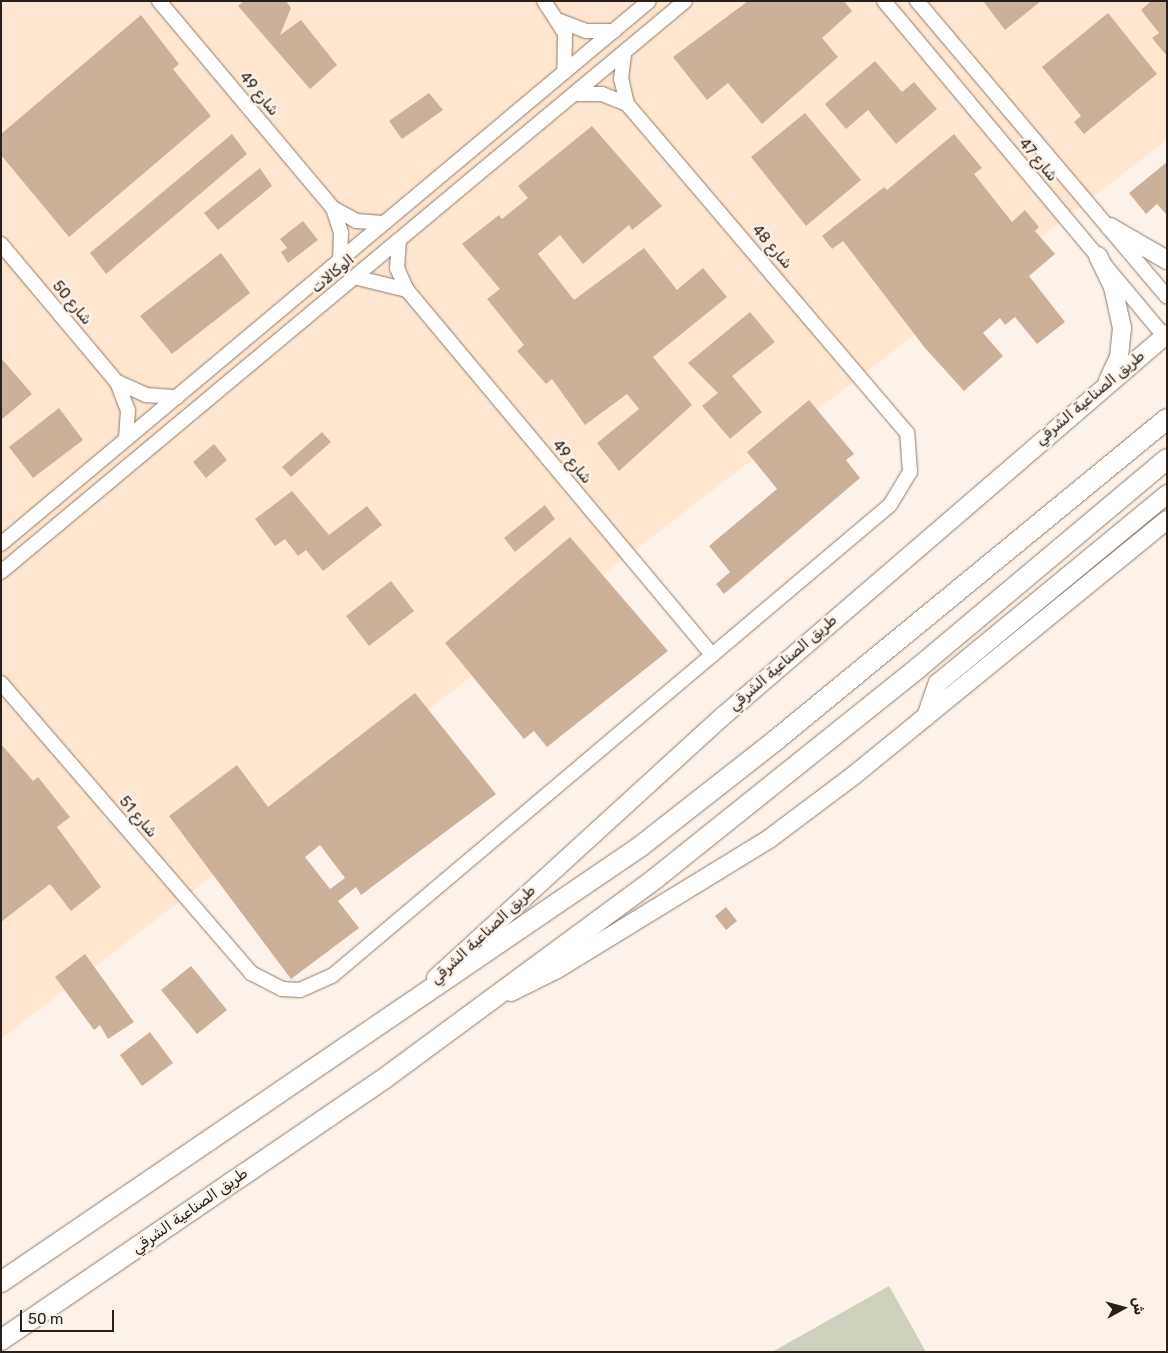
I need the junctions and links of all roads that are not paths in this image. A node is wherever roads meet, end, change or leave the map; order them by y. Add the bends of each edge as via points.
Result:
1 (160, 1) edge
2 (544, 1) edge
3 (649, 1) edge
4 (684, 1) edge
5 (884, 1) edge
6 (917, 1) edge
7 (560, 21) junction
8 (614, 31) junction
9 (624, 53) junction
10 (564, 72) junction
11 (574, 94) junction
12 (627, 104) junction
13 (333, 208) junction
14 (383, 223) junction
15 (1110, 227) junction
16 (399, 240) junction
17 (1, 244) edge
18 (1098, 256) junction
19 (340, 259) junction
20 (1167, 260) edge
21 (354, 277) junction
22 (407, 290) junction
23 (1167, 297) edge
24 (1166, 337) edge
25 (117, 382) junction
26 (1105, 386) junction
27 (177, 397) junction
28 (1167, 419) edge
29 (126, 439) junction
30 (1167, 459) edge
31 (1167, 494) edge
32 (1167, 520) edge
33 (1, 544) edge
34 (1, 572) edge
35 (712, 655) junction
36 (1, 683) edge
37 (926, 717) junction
38 (410, 1003) junction
39 (475, 1010) junction
40 (1, 1282) edge
41 (1, 1340) edge

1 - 13 street, شارع 49
2 - 7 street
3 - 8 street, الوكالات
4 - 9 street, الوكالات
5 - 18 street, شارع 47
6 - 15 street, شارع 47
7 - 8 street via 586,31
7 - 10 street via 567,46
8 - 10 street, الوكالات
9 - 11 street, الوكالات
9 - 12 street, شارع 48 via 621,79
10 - 14 street, الوكالات
11 - 12 street, شارع 48 via 602,94
11 - 16 street, الوكالات
12 - 35 street, شارع 48 via 892,412 907,433 912,459 899,495
13 - 14 street, شارع 49 via 356,221
13 - 19 street, شارع 49 via 341,233
14 - 19 street, الوكالات
15 - 20 main road
15 - 23 street, شارع 47
16 - 21 street, الوكالات
16 - 22 street, شارع 49 via 397,268
17 - 25 street, شارع 50
18 - 24 street, شارع 47
18 - 26 main road via 1113,287 1122,328 1118,357
19 - 27 street, الوكالات
21 - 22 street
21 - 34 street, الوكالات
22 - 35 street, شارع 49
24 - 26 main road, طريق الصناعية الشرقي
25 - 27 street, شارع 50 via 146,395
25 - 29 street, شارع 50 via 128,410
26 - 38 main road, طريق الصناعية الشرقي via 722,717
27 - 29 street, الوكالات
28 - 38 highway, طريق الصناعية الشرقي via 641,846
29 - 33 street, الوكالات
30 - 39 highway, طريق الصناعية الشرقي via 918,668 656,878
31 - 37 main road via 938,683
32 - 37 main road, طريق الصناعية الشرقي
35 - 36 street, شارع 51 via 332,976 300,990 265,984 251,973
37 - 39 main road, طريق الصناعية الشرقي via 769,839 557,969
38 - 40 highway, طريق الصناعية الشرقي
39 - 41 highway, طريق الصناعية الشرقي via 384,1078

